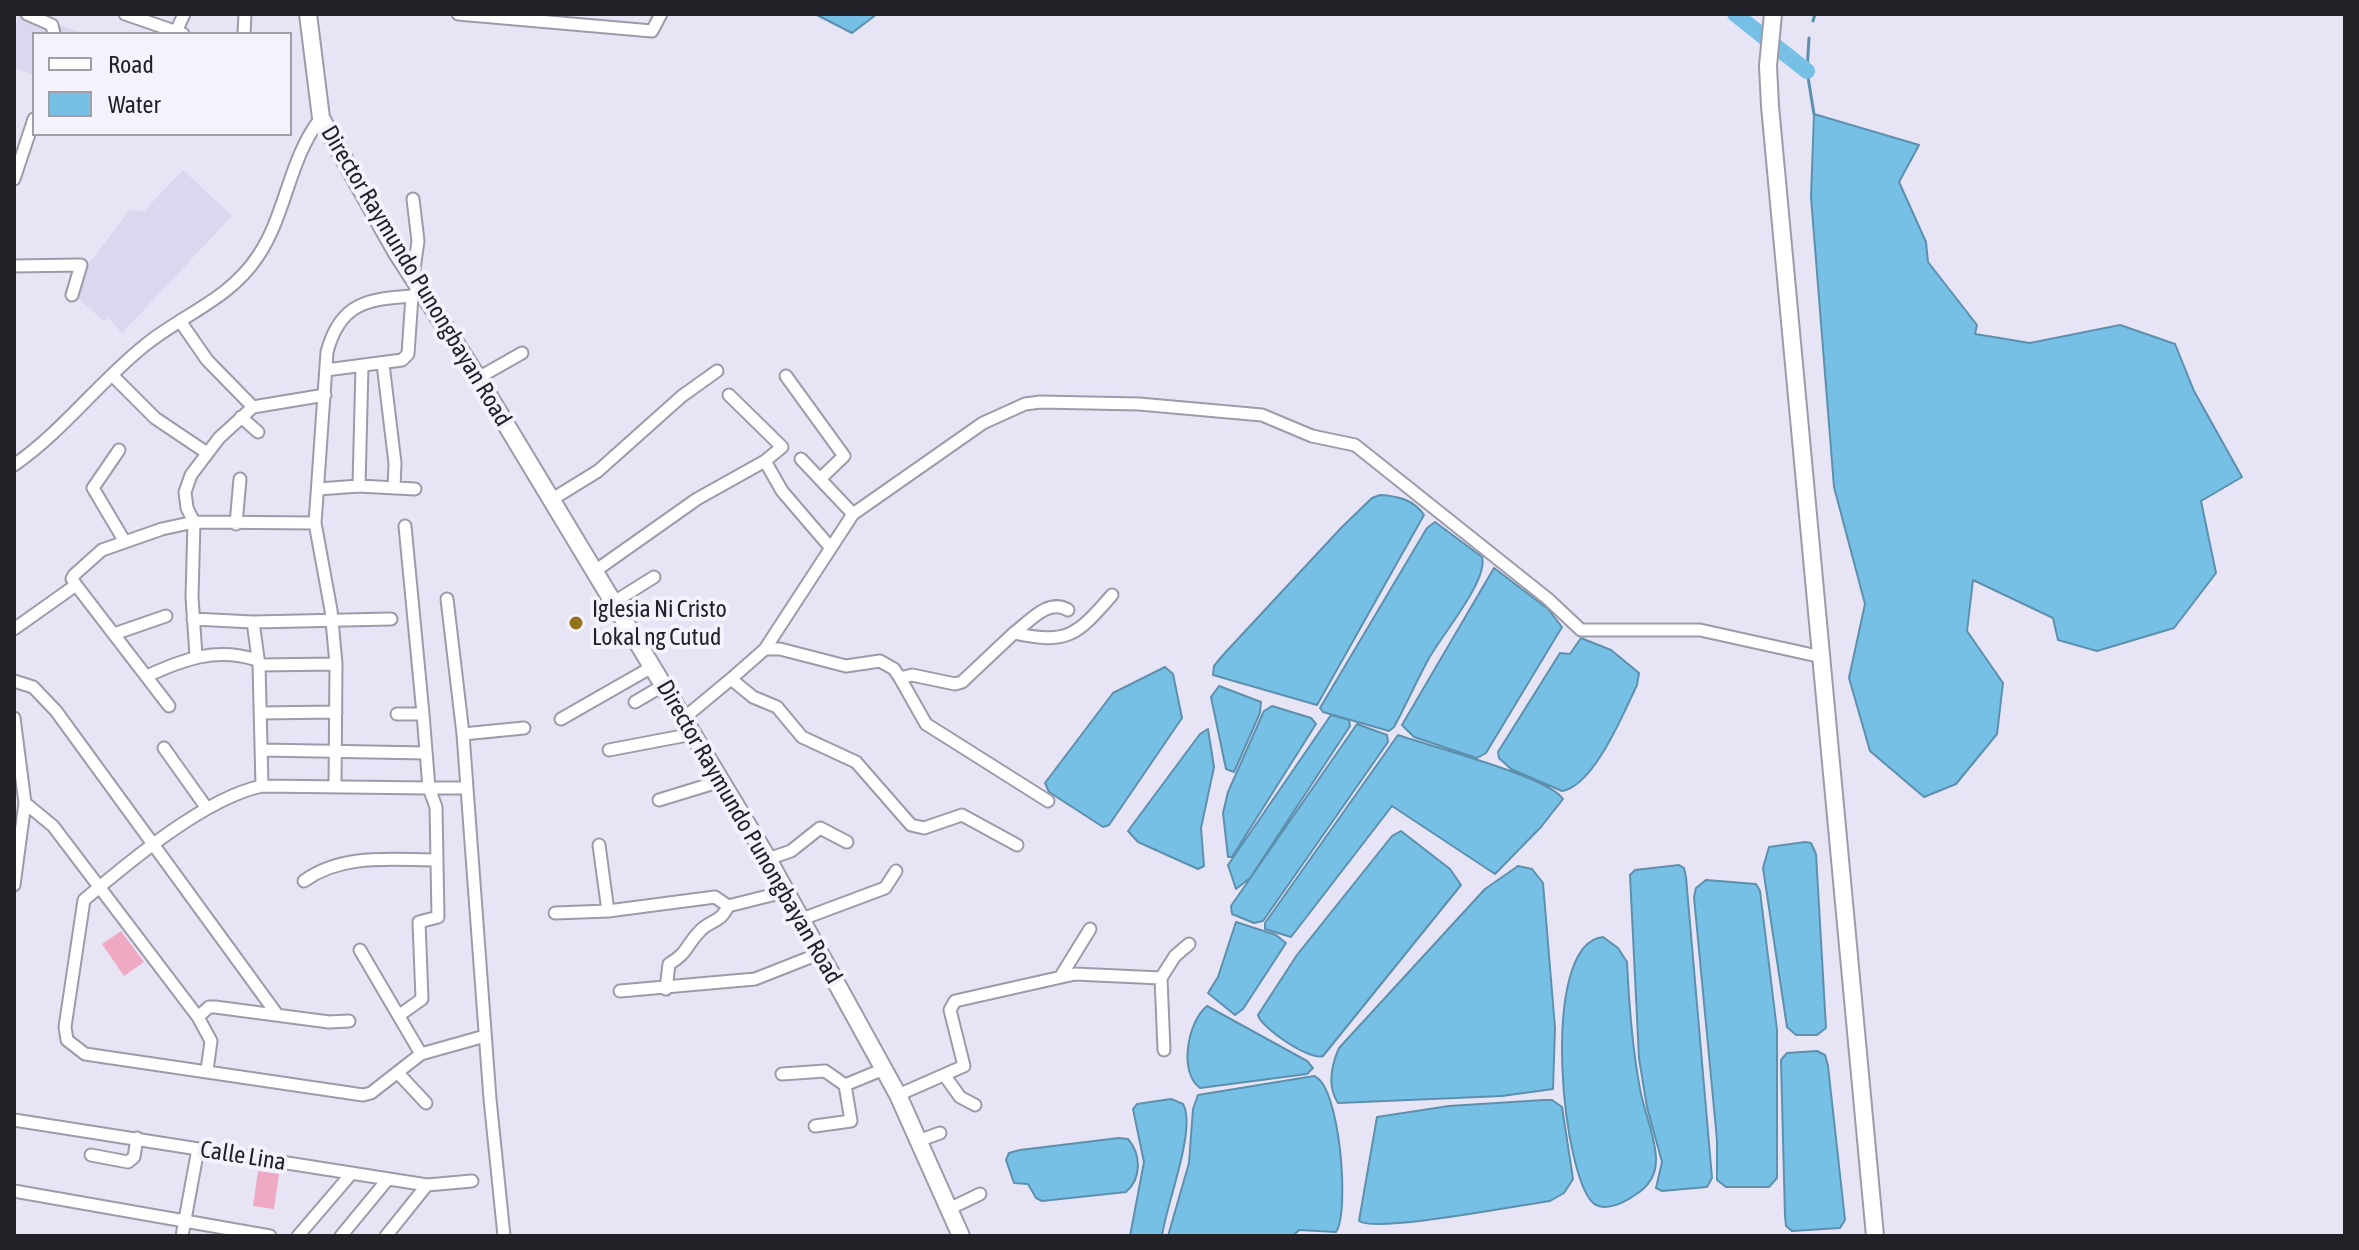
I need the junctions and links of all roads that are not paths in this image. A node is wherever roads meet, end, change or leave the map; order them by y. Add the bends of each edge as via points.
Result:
1 (27, 14) edge
2 (125, 14) edge
3 (308, 14) edge
4 (458, 14) edge
5 (661, 14) edge
6 (1773, 14) edge
7 (46, 17) edge
8 (582, 19) edge
9 (177, 32) edge
10 (321, 118) junction
11 (32, 125) edge
12 (14, 179) edge
13 (413, 199) dead end
14 (14, 266) edge
15 (415, 286) junction
16 (72, 295) dead end
17 (180, 321) junction
18 (522, 353) dead end
19 (383, 364) junction
20 (362, 366) junction
21 (326, 370) junction
22 (717, 371) dead end
23 (112, 375) junction
24 (786, 376) dead end
25 (478, 378) junction
26 (325, 395) junction
27 (729, 395) dead end
28 (253, 407) junction
29 (241, 417) junction
30 (258, 432) dead end
31 (119, 450) dead end
32 (207, 453) junction
33 (801, 459) dead end
34 (765, 461) junction
35 (17, 463) edge
36 (821, 478) junction
37 (240, 479) dead end
38 (359, 486) junction
39 (394, 488) junction
40 (318, 489) junction
41 (415, 489) dead end
42 (551, 500) junction
43 (853, 514) junction
44 (194, 522) junction
45 (315, 523) junction
46 (236, 524) junction
47 (405, 526) dead end
48 (125, 542) junction
49 (830, 547) junction
50 (595, 571) junction
51 (654, 577) dead end
52 (76, 585) junction
53 (1112, 595) dead end
54 (447, 599) dead end
55 (614, 602) junction
56 (1068, 610) dead end
57 (166, 616) dead end
58 (193, 619) junction
59 (391, 619) dead end
60 (253, 622) junction
61 (332, 623) junction
62 (14, 629) edge
63 (1014, 633) junction
64 (114, 634) junction
65 (765, 649) junction
66 (196, 656) junction
67 (1822, 657) junction
68 (258, 662) junction
69 (336, 664) junction
70 (652, 667) junction
71 (147, 676) junction
72 (900, 678) junction
73 (731, 679) junction
74 (14, 681) edge
75 (664, 685) junction
76 (635, 702) dead end
77 (169, 706) dead end
78 (336, 712) junction
79 (260, 713) junction
80 (397, 714) dead end
81 (423, 714) junction
82 (14, 718) edge
83 (684, 718) junction
84 (561, 719) dead end
85 (524, 728) dead end
86 (463, 734) junction
87 (693, 734) junction
88 (164, 748) dead end
89 (262, 750) junction
90 (609, 750) dead end
91 (337, 752) junction
92 (426, 753) junction
93 (721, 781) junction
94 (262, 786) junction
95 (335, 786) junction
96 (429, 788) junction
97 (466, 788) junction
98 (659, 800) dead end
99 (1048, 801) dead end
100 (25, 803) junction
101 (206, 807) junction
102 (847, 842) dead end
103 (599, 845) dead end
104 (1017, 845) dead end
105 (155, 846) junction
106 (768, 859) junction
107 (437, 860) junction
108 (896, 871) dead end
109 (304, 881) dead end
110 (14, 885) edge
111 (99, 887) junction
112 (784, 892) junction
113 (728, 906) junction
114 (608, 911) junction
115 (555, 913) dead end
116 (802, 919) junction
117 (1090, 929) dead end
118 (1189, 944) dead end
119 (360, 950) dead end
120 (821, 953) junction
121 (1061, 976) junction
122 (1161, 978) junction
123 (666, 989) junction
124 (620, 991) dead end
125 (276, 1013) junction
126 (401, 1014) junction
127 (198, 1017) junction
128 (349, 1021) dead end
129 (485, 1036) junction
130 (1164, 1050) dead end
131 (421, 1054) junction
132 (884, 1069) junction
133 (207, 1070) junction
134 (398, 1073) junction
135 (782, 1074) dead end
136 (945, 1076) junction
137 (845, 1085) junction
138 (898, 1095) junction
139 (426, 1103) dead end
140 (975, 1105) dead end
141 (14, 1120) edge
142 (815, 1126) dead end
143 (940, 1133) dead end
144 (137, 1138) junction
145 (918, 1141) junction
146 (198, 1149) junction
147 (91, 1155) dead end
148 (351, 1174) junction
149 (388, 1179) junction
150 (472, 1181) dead end
151 (427, 1185) junction
152 (14, 1191) edge
153 (980, 1194) dead end
154 (949, 1209) junction
155 (184, 1222) junction
156 (182, 1236) edge
157 (270, 1236) edge
158 (298, 1236) edge
159 (341, 1236) edge
160 (386, 1236) edge
161 (504, 1236) edge
162 (961, 1236) edge
163 (1875, 1236) edge

1 - 7 street
2 - 9 street
3 - 10 street, Director Raymundo Punongbayan Road
4 - 8 street
5 - 8 street via 652,31
6 - 67 street via 1770,106
10 - 15 street, Director Raymundo Punongbayan Road
10 - 17 street via 307,137 260,253 228,292
11 - 12 street
13 - 15 street via 418,241
14 - 16 street via 81,265
15 - 19 street via 408,354
15 - 21 street via 357,305 331,336
15 - 25 street, Director Raymundo Punongbayan Road
17 - 23 street
17 - 28 street via 207,360
18 - 25 street
19 - 20 street
19 - 39 street
20 - 21 street
20 - 38 street
21 - 26 street
22 - 42 street via 598,471
23 - 32 street via 155,418
23 - 35 street via 52,437
24 - 36 street via 844,456
25 - 42 street, Director Raymundo Punongbayan Road
26 - 28 street
26 - 40 street
27 - 34 street via 782,447
28 - 29 street
29 - 30 street
29 - 32 street
31 - 48 street via 93,488
32 - 44 street via 185,492
33 - 36 street
34 - 49 street via 782,491
34 - 50 street via 697,499
36 - 43 street
37 - 46 street
38 - 39 street
38 - 40 street
39 - 41 street
40 - 45 street
42 - 50 street, Director Raymundo Punongbayan Road
43 - 49 street
43 - 67 street via 950,443 1011,410 1040,402 1262,415 1312,436 1355,445 1581,630 1700,630
44 - 46 street
44 - 48 street
44 - 58 street
45 - 46 street
45 - 61 street
47 - 81 street
48 - 52 street via 95,556 74,575
49 - 65 street
50 - 55 street, Director Raymundo Punongbayan Road
51 - 55 street
52 - 62 street
52 - 64 street
53 - 63 street via 1069,637
54 - 86 street
55 - 70 street, Director Raymundo Punongbayan Road
56 - 63 street via 1047,607
57 - 64 street
58 - 60 street
58 - 66 street
59 - 61 street
60 - 61 street
60 - 68 street
61 - 69 street
63 - 72 street via 962,682
64 - 71 street
65 - 72 street via 846,666 880,661
65 - 73 street
66 - 68 street via 232,653
66 - 71 street
67 - 163 street
68 - 69 street
68 - 79 street
69 - 78 street
70 - 75 street, Director Raymundo Punongbayan Road
70 - 84 street
71 - 77 street
72 - 99 street via 926,724
73 - 83 street
73 - 104 street via 777,707 802,737 856,762 911,825 924,828 962,815
74 - 105 street via 33,687 56,711
75 - 76 street
75 - 83 street, Director Raymundo Punongbayan Road
78 - 79 street
78 - 91 street
79 - 89 street
80 - 81 street
81 - 92 street
82 - 100 street
83 - 87 street, Director Raymundo Punongbayan Road
85 - 86 street
86 - 97 street
87 - 90 street
87 - 93 street, Director Raymundo Punongbayan Road
88 - 101 street
89 - 91 street
89 - 94 street
91 - 92 street
91 - 95 street
92 - 96 street
93 - 98 street
93 - 106 street, Director Raymundo Punongbayan Road
94 - 95 street
94 - 101 street
95 - 96 street
96 - 97 street
96 - 107 street via 436,807
97 - 129 street
100 - 110 street
100 - 111 street via 53,826
101 - 105 street
102 - 106 street via 820,828 791,851
103 - 114 street
105 - 111 street
105 - 125 street
106 - 112 street, Director Raymundo Punongbayan Road
107 - 109 street via 338,863
107 - 126 street via 438,917 419,922 418,927 422,999
108 - 116 street via 885,888
111 - 127 street
111 - 133 street via 81,904 67,1040 85,1054
112 - 113 street
112 - 116 street, Director Raymundo Punongbayan Road
113 - 114 street via 715,897
113 - 123 street via 722,919 704,927 685,955 669,964
114 - 115 street
116 - 120 street, Director Raymundo Punongbayan Road
117 - 121 street
118 - 122 street
119 - 126 street
120 - 123 street via 755,979
120 - 132 street, Director Raymundo Punongbayan Road
121 - 122 street
121 - 136 street via 955,1001 950,1010 964,1064
122 - 130 street
123 - 124 street
125 - 127 street via 209,1007
125 - 128 street
126 - 131 street
127 - 133 street via 211,1041
129 - 131 street
129 - 161 street
131 - 134 street
132 - 137 street
132 - 138 street, Director Raymundo Punongbayan Road
133 - 134 street via 363,1095
134 - 139 street
135 - 137 street via 825,1071
136 - 138 street
136 - 140 street via 960,1097
137 - 142 street via 851,1121
138 - 145 street, Director Raymundo Punongbayan Road
141 - 144 street, Calle Lina
143 - 145 street
144 - 146 street, Calle Lina
144 - 147 street via 128,1162
145 - 154 street, Director Raymundo Punongbayan Road
146 - 148 street, Calle Lina
146 - 155 street
148 - 149 street, Calle Lina
148 - 158 street
149 - 151 street, Calle Lina
149 - 159 street
150 - 151 street, Calle Lina
151 - 160 street
152 - 155 street
153 - 154 street
154 - 162 street, Director Raymundo Punongbayan Road
155 - 156 street
155 - 157 street

